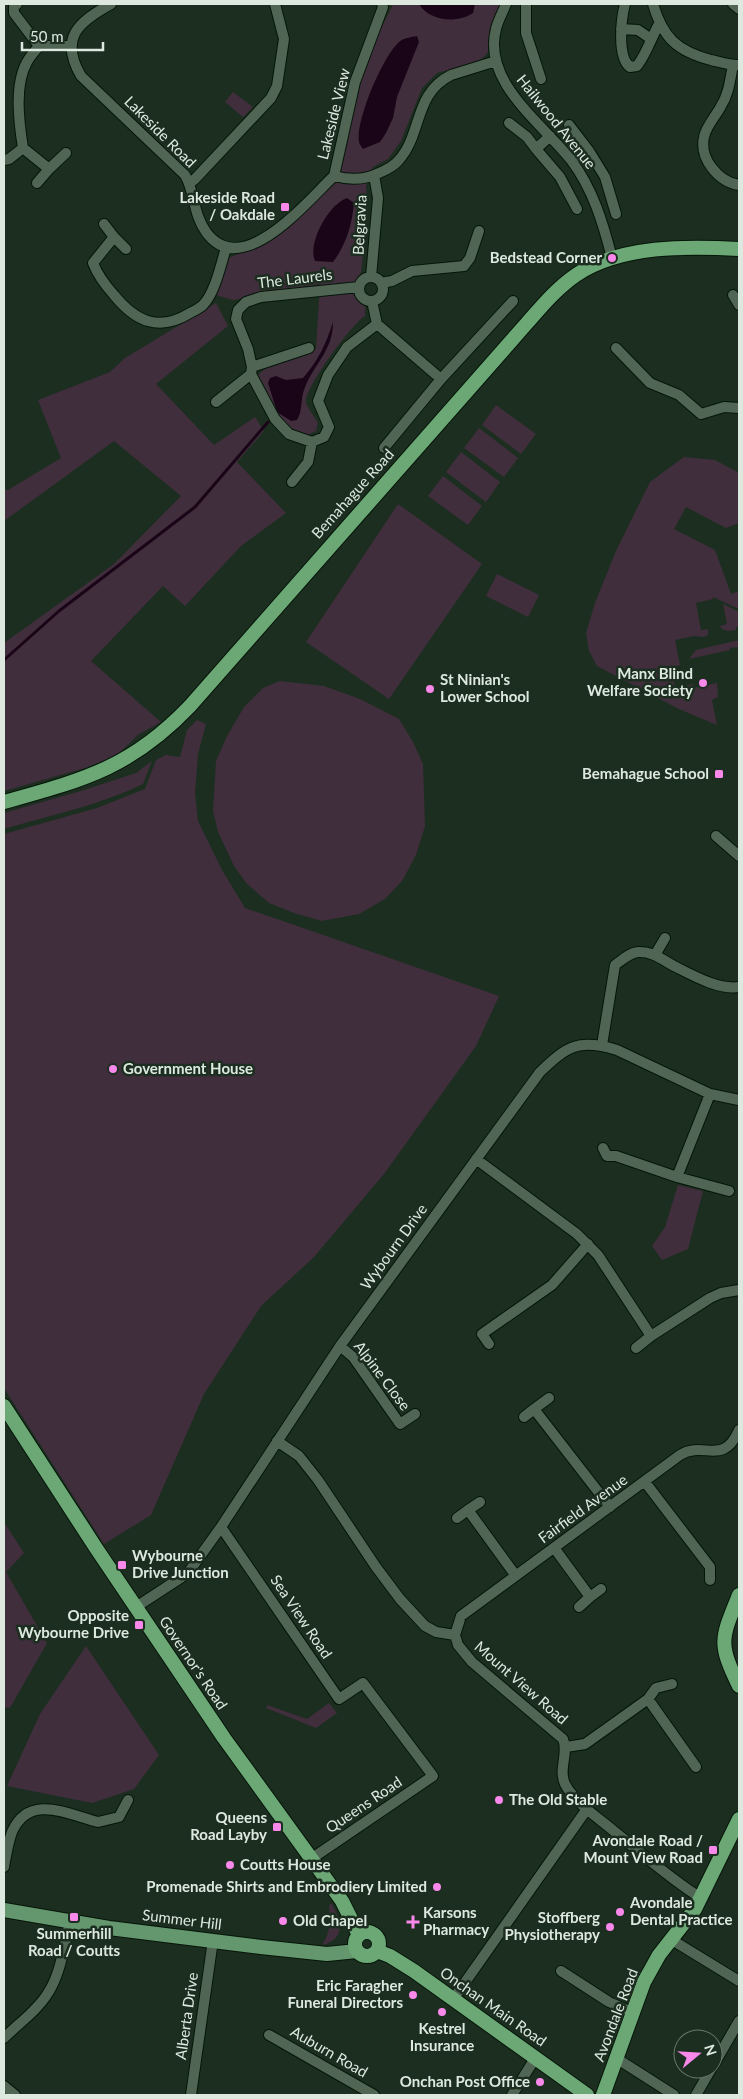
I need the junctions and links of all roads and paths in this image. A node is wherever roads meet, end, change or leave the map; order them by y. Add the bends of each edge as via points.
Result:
1 (17, 4) edge
2 (111, 4) edge
3 (275, 4) edge
4 (382, 4) edge
5 (506, 4) edge
6 (527, 4) edge
7 (626, 4) edge
8 (653, 4) edge
9 (733, 4) edge
10 (739, 8) edge
11 (658, 24) junction
12 (621, 29) junction
13 (650, 39) junction
14 (39, 46) junction
15 (71, 46) junction
16 (496, 61) junction
17 (736, 65) edge
18 (541, 79) dead end
19 (509, 123) dead end
20 (570, 125) dead end
21 (550, 136) junction
22 (23, 148) junction
23 (536, 148) junction
24 (589, 151) junction
25 (66, 153) dead end
26 (4, 160) edge
27 (571, 160) junction
28 (49, 168) junction
29 (374, 175) junction
30 (334, 176) junction
31 (37, 183) dead end
32 (190, 183) junction
33 (739, 185) edge
34 (577, 210) dead end
35 (616, 214) dead end
36 (104, 224) dead end
37 (479, 231) dead end
38 (114, 237) junction
39 (226, 248) junction
40 (126, 249) dead end
41 (739, 249) edge
42 (612, 258) junction
43 (371, 277) junction
44 (381, 283) junction
45 (359, 287) junction
46 (733, 295) dead end
47 (372, 300) junction
48 (739, 305) edge
49 (511, 307) dead end
50 (377, 324) junction
51 (309, 348) dead end
52 (616, 348) dead end
53 (251, 370) junction
54 (441, 379) junction
55 (216, 402) dead end
56 (739, 408) edge
57 (312, 442) junction
58 (390, 446) dead end
59 (292, 482) dead end
60 (4, 802) edge
61 (716, 836) dead end
62 (739, 856) edge
63 (665, 938) dead end
64 (655, 955) junction
65 (739, 988) edge
66 (602, 1045) junction
67 (710, 1094) junction
68 (739, 1100) edge
69 (603, 1148) dead end
70 (476, 1160) junction
71 (677, 1177) junction
72 (729, 1191) dead end
73 (588, 1244) junction
74 (739, 1290) edge
75 (651, 1336) junction
76 (489, 1344) dead end
77 (340, 1346) junction
78 (636, 1348) dead end
79 (549, 1398) dead end
80 (4, 1406) edge
81 (534, 1409) junction
82 (415, 1414) dead end
83 (524, 1417) dead end
84 (739, 1430) edge
85 (277, 1441) junction
86 (645, 1482) junction
87 (480, 1502) dead end
88 (610, 1507) junction
89 (468, 1510) junction
90 (457, 1518) dead end
91 (221, 1528) junction
92 (555, 1549) junction
93 (516, 1576) junction
94 (710, 1580) dead end
95 (601, 1589) dead end
96 (739, 1595) edge
97 (590, 1597) junction
98 (136, 1607) junction
99 (579, 1607) dead end
100 (455, 1635) junction
101 (672, 1684) dead end
102 (739, 1686) edge
103 (648, 1699) junction
104 (566, 1747) junction
105 (696, 1766) dead end
106 (433, 1776) joint
107 (128, 1800) dead end
108 (587, 1808) junction
109 (739, 1820) edge
110 (311, 1859) junction
111 (4, 1867) edge
112 (701, 1898) junction
113 (4, 1910) edge
114 (70, 1922) junction
115 (359, 1935) junction
116 (213, 1940) junction
117 (672, 1940) junction
118 (357, 1951) junction
119 (377, 1951) junction
120 (561, 1971) dead end
121 (739, 1981) edge
122 (454, 1998) junction
123 (632, 2012) junction
124 (739, 2021) edge
125 (269, 2035) dead end
126 (4, 2038) edge
127 (723, 2049) edge
128 (536, 2057) junction
129 (616, 2058) junction
130 (705, 2079) edge
131 (4, 2086) edge
132 (15, 2095) edge
133 (191, 2095) edge
134 (374, 2095) edge
135 (512, 2095) edge
136 (587, 2095) edge
137 (603, 2095) edge
138 (674, 2095) edge
139 (696, 2095) edge

1 - 14 street via 14,13
2 - 15 street via 87,17 76,30
3 - 32 street via 284,39 277,86 271,98
4 - 30 street, Lakeside View via 355,82
5 - 16 street, Hailwood Avenue via 496,30
6 - 18 street via 526,33
7 - 12 street
8 - 11 street
9 - 10 street
11 - 13 street
11 - 17 street via 677,46 690,54
12 - 13 street via 638,30
12 - 13 street via 622,56 630,67 637,66 647,52
14 - 15 street
14 - 22 street via 26,62 20,88 18,117
15 - 32 street, Lakeside Road via 72,60 81,76
16 - 21 street, Hailwood Avenue via 509,90
16 - 29 street via 444,78 424,102 413,135 399,160
17 - 33 street via 722,105 704,136 704,152 715,173 729,183
19 - 23 street via 527,136
20 - 24 street
21 - 23 street
21 - 27 street, Hailwood Avenue
22 - 26 street
22 - 28 street
23 - 34 street via 560,177
24 - 27 street
24 - 35 street via 605,177
25 - 28 street
27 - 42 street, Hailwood Avenue via 598,207
28 - 31 street
29 - 30 street via 348,179
29 - 43 street, Belgravia via 378,198
30 - 39 street via 275,232 241,248
32 - 39 street, Lakeside Road via 198,220 206,233
36 - 38 street
37 - 44 street via 464,266 412,271
38 - 39 street via 93,263 97,275 121,304 142,320 160,324 180,319 204,305 215,284
38 - 40 street
41 - 42 highway, Bemahague Road via 664,250
42 - 60 highway, Bemahague Road via 580,272 549,299 168,728 130,757 102,772
43 - 44 street
43 - 45 street via 364,278
44 - 47 street via 381,294
45 - 47 street via 362,297
45 - 53 street, The Laurels via 261,297 246,302 238,310 236,319 248,349
46 - 48 street
47 - 50 street
49 - 54 street
50 - 54 street
50 - 57 street via 348,347 328,375 318,400 328,431 324,437
51 - 53 street
52 - 56 street via 650,383 680,395 701,417 724,408
53 - 55 street
53 - 57 street, The Laurels via 275,419 289,434
54 - 58 street
57 - 59 street via 308,462
61 - 62 street
63 - 64 street
64 - 65 street via 718,985
64 - 66 street via 639,952 628,955 615,966
66 - 67 street, Wybourn Drive
66 - 70 street, Wybourn Drive via 577,1045 559,1053 540,1072
67 - 68 street, Wybourn Drive
67 - 71 street
69 - 71 street via 607,1156 616,1156
70 - 73 street
70 - 77 street, Wybourn Drive
71 - 72 street
73 - 75 street
73 - 76 street via 552,1285 482,1334
74 - 75 street via 710,1298
75 - 78 street
77 - 82 street, Alpine Close via 353,1357 397,1427
77 - 85 street, Wybourn Drive
79 - 81 street
80 - 98 highway, Governor's Road
81 - 83 street
81 - 88 street
84 - 86 street, Fairfield Avenue via 727,1448 717,1452 686,1451
85 - 91 street, Wybourn Drive
85 - 100 street, Mount View Road via 299,1456 318,1480 400,1599 425,1626 436,1632
86 - 88 street, Fairfield Avenue
86 - 94 street via 710,1567
87 - 89 street
88 - 92 street, Fairfield Avenue
89 - 90 street
89 - 93 street
91 - 98 street, Wybourn Drive via 188,1573
91 - 106 street, Sea View Road via 339,1699 363,1683
92 - 93 street, Fairfield Avenue
92 - 97 street
93 - 100 street, Fairfield Avenue via 461,1616
95 - 97 street
96 - 102 highway via 723,1640 726,1657
97 - 99 street
98 - 110 highway, Governor's Road
100 - 104 street, Mount View Road via 458,1645 472,1662 555,1731
101 - 103 street via 656,1688
103 - 104 street via 585,1744
103 - 105 street
104 - 108 street, Mount View Road via 564,1783
106 - 110 street, Queens Road
107 - 111 street via 119,1817 106,1822 48,1809 37,1808 28,1812 11,1835
108 - 112 street, Mount View Road via 675,1882
108 - 122 street
109 - 112 highway, Avondale Road
110 - 115 highway, Governor's Road via 342,1901
112 - 117 highway, Avondale Road
113 - 114 main road, Summer Hill
114 - 116 main road, Summer Hill
114 - 126 street via 57,1975 48,1992
115 - 118 highway via 355,1942
115 - 119 highway via 366,1932 377,1937
116 - 118 main road, Summer Hill via 327,1954
116 - 133 street, Alberta Drive
117 - 121 street
117 - 123 highway, Avondale Road via 651,1968
118 - 119 highway via 367,1956
119 - 122 highway, Onchan Main Road via 400,1962
120 - 123 street via 609,2002
122 - 128 highway, Onchan Main Road
123 - 129 highway, Avondale Road
124 - 127 street
125 - 134 street, Auburn Road
128 - 135 street
128 - 136 highway, Onchan Main Road
129 - 137 highway, Avondale Road
129 - 138 street
130 - 139 street
131 - 132 street

